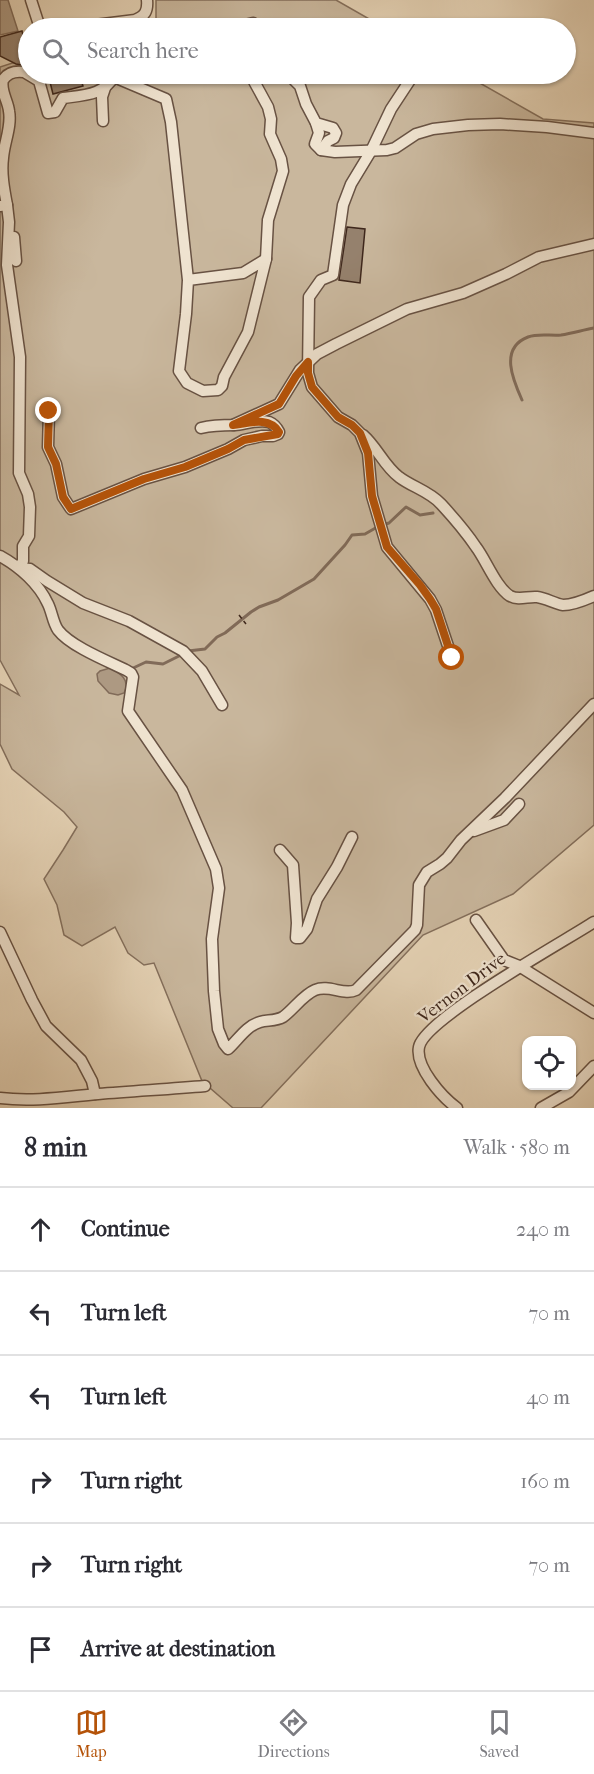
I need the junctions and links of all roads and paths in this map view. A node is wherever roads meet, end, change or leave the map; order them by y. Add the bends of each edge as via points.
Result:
1 (31, 0) edge
2 (147, 0) edge
3 (37, 18) edge
4 (140, 18) edge
5 (18, 72) edge
6 (40, 84) edge
7 (108, 84) edge
8 (134, 84) edge
9 (255, 84) edge
10 (298, 84) edge
11 (407, 84) edge
12 (105, 88) junction
13 (103, 121) dead end
14 (316, 123) junction
15 (594, 133) edge
16 (321, 150) junction
17 (371, 151) junction
18 (4, 205) edge
19 (594, 244) edge
20 (266, 259) junction
21 (16, 261) dead end
22 (188, 280) junction
23 (308, 362) junction
24 (49, 411) dead end
25 (233, 425) junction
26 (201, 428) dead end
27 (360, 433) junction
28 (0, 556) edge
29 (20, 568) junction
30 (594, 596) edge
31 (238, 615) dead end
32 (246, 624) dead end
33 (452, 658) dead end
34 (594, 704) edge
35 (222, 705) dead end
36 (519, 804) dead end
37 (467, 835) junction
38 (352, 837) dead end
39 (280, 850) dead end
40 (476, 920) dead end
41 (594, 922) edge
42 (0, 932) edge
43 (519, 966) junction
44 (594, 1013) edge
45 (594, 1066) edge
46 (206, 1086) dead end
47 (95, 1094) junction
48 (0, 1098) edge
49 (29, 1100) junction
50 (16, 1108) edge
51 (457, 1108) edge
52 (541, 1108) edge

1 - 3 street
2 - 4 street via 144,16
5 - 18 street via 2,82 9,110 2,172
6 - 12 street via 48,113 55,112 63,98
7 - 12 street
8 - 22 street via 166,99
9 - 20 street via 268,107 270,134 282,171 268,220
10 - 14 street
11 - 17 street
12 - 13 street
14 - 16 street via 319,133 315,144
14 - 16 street via 333,128 336,133
15 - 17 street via 535,126 468,125 433,129 416,134 395,148
16 - 17 street
17 - 23 street via 343,205 333,274 321,280 309,297
18 - 21 street via 10,215
18 - 29 street via 9,222 7,265 20,357 19,473 30,507 29,536 23,546
19 - 23 street via 539,257 463,293 407,309
20 - 22 street via 243,273
20 - 22 street via 248,332 218,390 193,387 179,371
23 - 25 street via 279,404
23 - 27 street via 312,387 338,417
24 - 25 street via 48,447 63,497 71,509 185,467 244,440 279,432 270,423
25 - 26 street
27 - 30 street via 399,478 440,503 512,597 537,597 561,605
27 - 33 street via 368,453 372,496 387,547 436,609
28 - 29 street
29 - 35 street via 30,569 83,603 129,621 185,653 202,671
29 - 37 street via 48,604 59,632 131,673 128,711 192,810 216,869 219,888 212,939 214,991 219,1029 228,1049 253,1025 281,1018 315,990 357,990 415,930 419,885 427,872
31 - 32 path
34 - 37 street
36 - 37 street via 498,824
38 - 39 street via 300,938 293,865
40 - 43 street via 504,960
41 - 43 street, Vernon Drive
42 - 47 street via 46,1026 81,1060
43 - 44 street
43 - 51 street, Vernon Drive via 444,1018 421,1041 419,1058 424,1070
45 - 52 street via 569,1092
46 - 47 street
47 - 49 street
48 - 49 street
49 - 50 street

